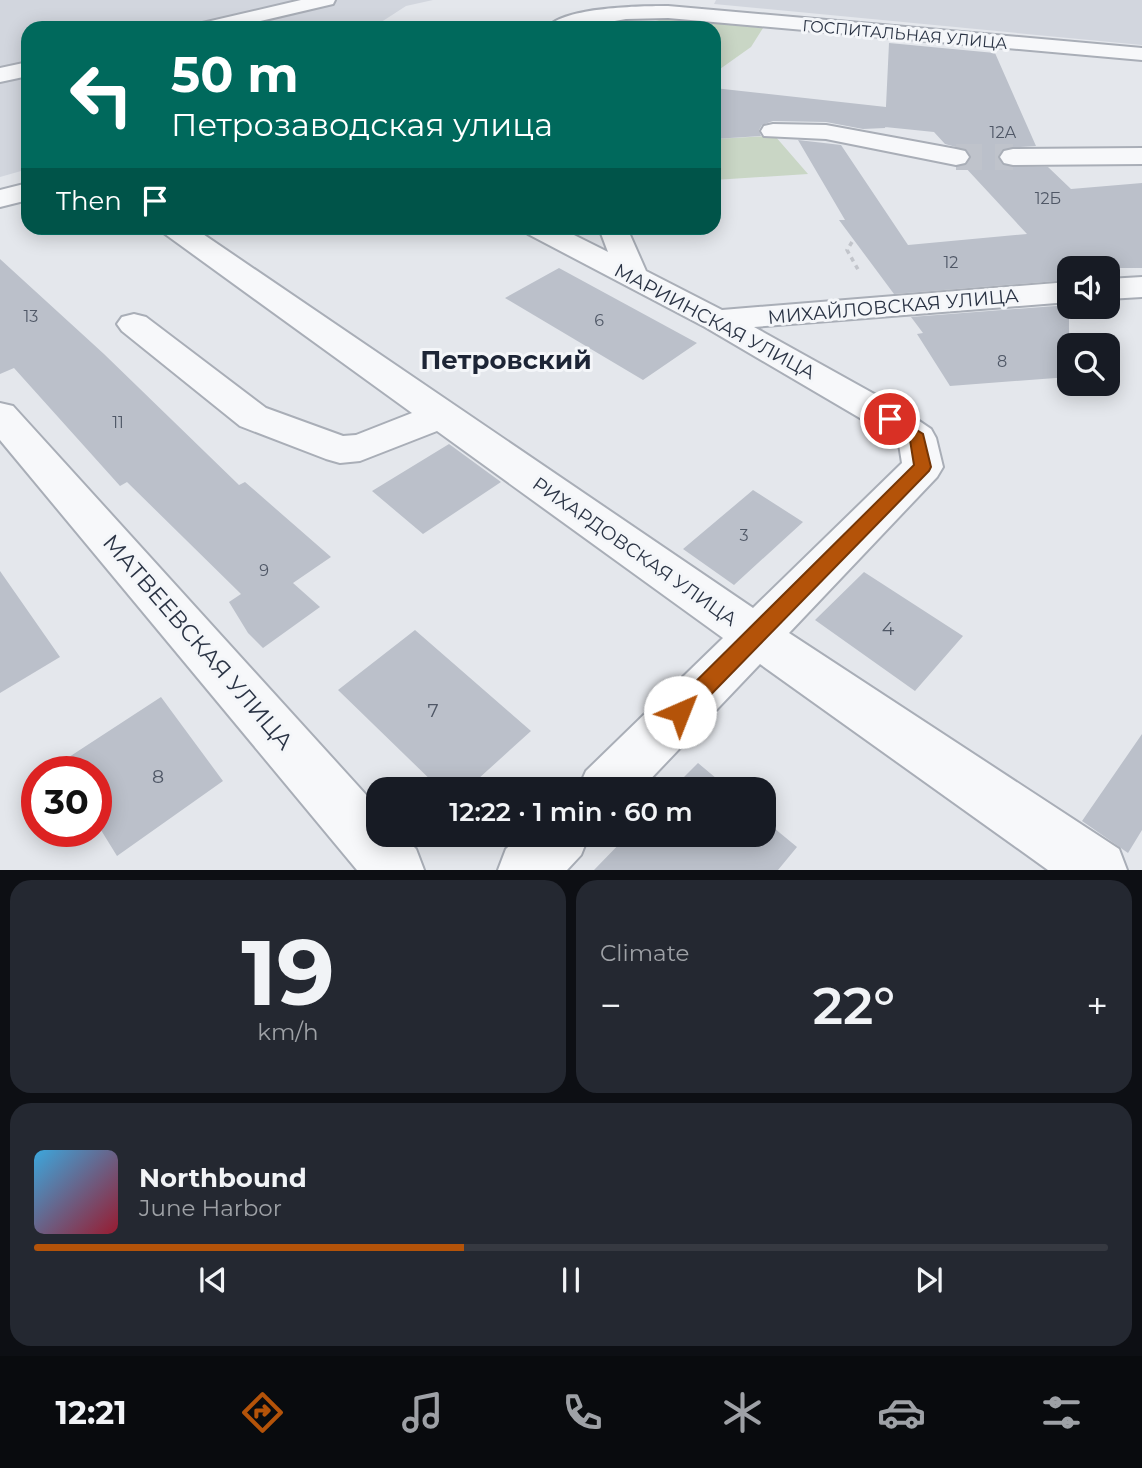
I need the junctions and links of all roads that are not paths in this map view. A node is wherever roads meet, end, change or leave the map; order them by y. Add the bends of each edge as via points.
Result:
1 (326, 0) edge
2 (288, 4) edge
3 (669, 6) edge
4 (229, 21) edge
5 (576, 21) edge
6 (1142, 54) edge
7 (21, 70) edge
8 (0, 75) edge
9 (774, 131) dead end
10 (1013, 156) tunnel mouth
11 (1142, 156) edge
12 (956, 157) tunnel mouth
13 (21, 193) edge
14 (0, 199) edge
15 (185, 235) edge
16 (552, 235) edge
17 (616, 235) edge
18 (633, 277) junction
19 (1142, 287) edge
20 (1120, 288) edge
21 (1057, 293) edge
22 (717, 320) junction
23 (134, 324) dead end
24 (439, 413) junction
25 (0, 415) edge
26 (755, 635) junction
27 (617, 777) edge
28 (549, 847) edge
29 (395, 870) edge
30 (527, 870) edge
31 (1098, 870) edge

1 - 2 street
2 - 4 street
3 - 5 street, ГОСПИТАЛЬНАЯ УЛИЦА
3 - 6 street, ГОСПИТАЛЬНАЯ УЛИЦА
7 - 8 street
9 - 12 street via 827,132
10 - 11 street
13 - 14 street
15 - 24 street, РИХАРДОВСКАЯ УЛИЦА
16 - 18 street, МАРИИНСКАЯ УЛИЦА
17 - 18 street
18 - 22 street, МАРИИНСКАЯ УЛИЦА
19 - 20 street
21 - 22 street, МИХАЙЛОВСКАЯ УЛИЦА
22 - 26 street, МАРИИНСКАЯ УЛИЦА via 917,438 923,467
23 - 24 street via 253,417 340,450 405,432
24 - 26 street, РИХАРДОВСКАЯ УЛИЦА
25 - 29 street, МАТВЕЕВСКАЯ УЛИЦА
26 - 27 street
26 - 31 street, РИХАРДОВСКАЯ УЛИЦА
28 - 30 street

